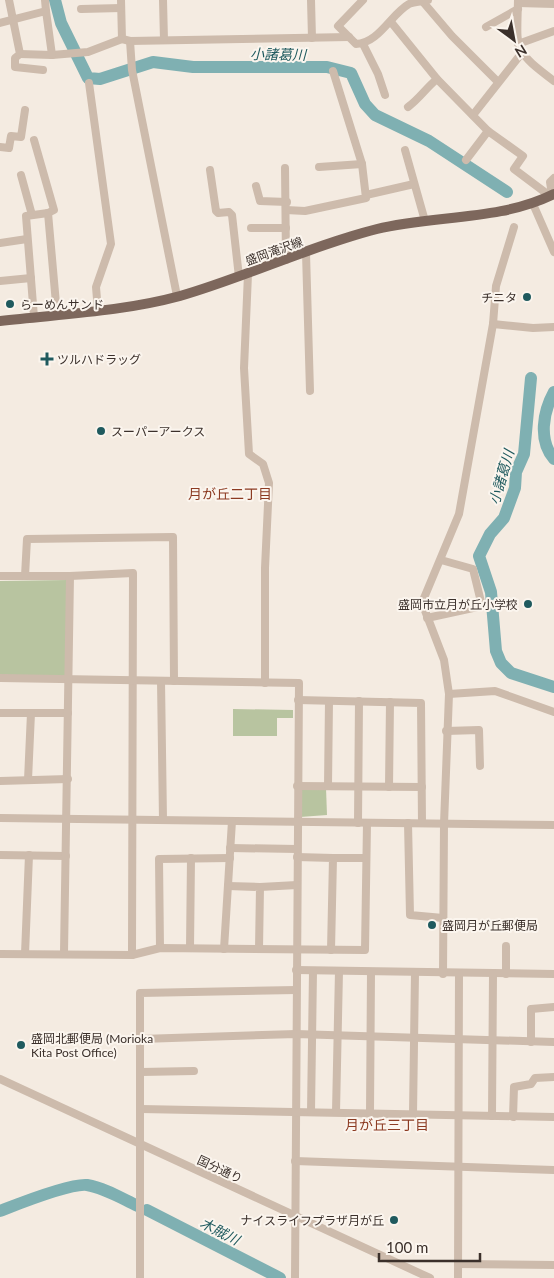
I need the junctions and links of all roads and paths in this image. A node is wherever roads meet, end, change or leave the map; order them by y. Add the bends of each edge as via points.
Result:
1 (9, 0) edge
2 (45, 0) edge
3 (163, 0) edge
4 (311, 0) edge
5 (363, 0) edge
6 (426, 1) edge
7 (121, 4) edge
8 (518, 4) edge
9 (554, 4) edge
10 (81, 9) dead end
11 (46, 10) junction
12 (14, 19) junction
13 (391, 22) junction
14 (0, 23) edge
15 (486, 27) dead end
16 (554, 31) edge
17 (349, 37) junction
18 (312, 38) junction
19 (126, 40) junction
20 (164, 40) junction
21 (363, 44) junction
22 (518, 44) junction
23 (20, 54) junction
24 (521, 54) junction
25 (52, 55) junction
26 (43, 70) dead end
27 (332, 71) dead end
28 (437, 79) junction
29 (554, 81) edge
30 (498, 82) junction
31 (89, 83) dead end
32 (385, 95) dead end
33 (408, 107) dead end
34 (25, 110) dead end
35 (473, 115) junction
36 (488, 131) junction
37 (34, 140) dead end
38 (0, 147) edge
39 (404, 150) dead end
40 (466, 160) dead end
41 (362, 164) junction
42 (319, 167) dead end
43 (285, 168) dead end
44 (210, 170) dead end
45 (21, 174) dead end
46 (554, 178) edge
47 (414, 184) junction
48 (256, 186) dead end
49 (366, 195) junction
50 (552, 195) edge
51 (533, 204) junction
52 (287, 206) junction
53 (48, 213) junction
54 (32, 215) junction
55 (425, 220) junction
56 (514, 227) dead end
57 (251, 228) dead end
58 (286, 228) junction
59 (28, 238) junction
60 (0, 243) edge
61 (554, 252) edge
62 (306, 253) junction
63 (286, 260) junction
64 (243, 276) junction
65 (31, 278) junction
66 (0, 281) edge
67 (177, 296) junction
68 (98, 311) junction
69 (57, 315) junction
70 (34, 317) junction
71 (0, 320) edge
72 (493, 324) junction
73 (554, 327) edge
74 (310, 391) dead end
75 (441, 560) junction
76 (0, 576) edge
77 (25, 576) junction
78 (70, 576) junction
79 (427, 618) junction
80 (0, 678) edge
81 (68, 679) junction
82 (132, 680) junction
83 (161, 681) junction
84 (174, 681) junction
85 (265, 683) junction
86 (449, 694) junction
87 (298, 700) junction
88 (329, 700) junction
89 (359, 701) junction
90 (390, 702) junction
91 (554, 712) edge
92 (0, 713) edge
93 (31, 713) junction
94 (68, 713) junction
95 (446, 731) junction
96 (480, 766) dead end
97 (68, 779) junction
98 (28, 780) junction
99 (0, 782) edge
100 (297, 786) junction
101 (328, 786) junction
102 (359, 786) junction
103 (389, 787) junction
104 (422, 787) junction
105 (0, 818) edge
106 (67, 819) junction
107 (132, 820) junction
108 (163, 820) junction
109 (232, 821) junction
110 (297, 822) junction
111 (363, 823) junction
112 (408, 823) junction
113 (422, 823) junction
114 (444, 824) junction
115 (554, 825) edge
116 (230, 848) junction
117 (297, 853) junction
118 (29, 855) junction
119 (0, 856) edge
120 (66, 856) junction
121 (191, 858) junction
122 (230, 858) junction
123 (333, 858) junction
124 (366, 858) junction
125 (297, 885) junction
126 (228, 886) junction
127 (260, 887) junction
128 (443, 918) junction
129 (506, 946) dead end
130 (160, 948) junction
131 (190, 948) junction
132 (224, 949) junction
133 (258, 949) junction
134 (296, 950) junction
135 (331, 950) junction
136 (64, 953) junction
137 (0, 954) edge
138 (24, 954) junction
139 (132, 955) junction
140 (296, 970) junction
141 (313, 971) junction
142 (339, 971) junction
143 (371, 972) junction
144 (415, 973) junction
145 (443, 974) junction
146 (459, 974) junction
147 (493, 974) junction
148 (506, 974) junction
149 (554, 974) edge
150 (296, 990) junction
151 (554, 1008) edge
152 (296, 1034) junction
153 (312, 1035) junction
154 (337, 1036) junction
155 (370, 1037) junction
156 (415, 1038) junction
157 (141, 1039) junction
158 (459, 1039) junction
159 (493, 1040) junction
160 (531, 1042) junction
161 (554, 1042) edge
162 (194, 1071) dead end
163 (141, 1072) junction
164 (554, 1077) edge
165 (0, 1079) edge
166 (140, 1109) junction
167 (296, 1111) junction
168 (311, 1112) junction
169 (336, 1112) junction
170 (370, 1113) junction
171 (413, 1114) junction
172 (459, 1115) junction
173 (492, 1116) junction
174 (513, 1116) junction
175 (554, 1118) edge
176 (142, 1145) junction
177 (295, 1161) junction
178 (459, 1167) junction
179 (554, 1170) edge
180 (295, 1216) junction
181 (458, 1264) junction
182 (554, 1265) edge
183 (140, 1278) edge
184 (295, 1278) edge
185 (428, 1278) edge
186 (458, 1278) edge

1 - 12 street
2 - 11 street
3 - 20 street
4 - 18 street
5 - 17 street via 338,26
6 - 13 street via 411,3
6 - 30 street via 452,36
7 - 10 street
7 - 19 street
8 - 9 street
8 - 15 street
8 - 22 street
11 - 12 street
11 - 25 street
12 - 14 street
12 - 23 street
13 - 21 street
13 - 28 street
16 - 22 street
17 - 18 street
17 - 21 street via 356,44
18 - 20 street
19 - 20 street
19 - 25 street via 77,54
19 - 67 street
21 - 32 street
22 - 24 street
23 - 25 street
23 - 26 street via 15,58 15,67
24 - 29 street
24 - 30 street
27 - 41 street
28 - 33 street via 422,97
28 - 35 street
30 - 35 street
31 - 68 street via 111,244 96,287
34 - 38 street via 21,137 11,136 9,148
35 - 36 street
36 - 40 street
36 - 50 street via 524,156 514,169
37 - 53 street via 54,210
39 - 47 street
41 - 42 street
41 - 49 street
43 - 52 street
44 - 64 street via 216,211 232,215
45 - 54 street
46 - 50 street via 550,182
47 - 49 street
47 - 55 street
48 - 52 street via 260,202
49 - 52 street via 366,198 305,211
50 - 51 main road, 盛岡滝沢線
51 - 55 main road, 盛岡滝沢線 via 493,213
51 - 61 street
52 - 58 street
53 - 54 street
53 - 69 street
54 - 59 street via 26,216
55 - 62 main road, 盛岡滝沢線 via 374,230
56 - 72 street via 496,286
57 - 58 street
58 - 63 street
59 - 60 street
59 - 65 street
62 - 63 main road, 盛岡滝沢線
62 - 74 street
63 - 64 main road, 盛岡滝沢線
64 - 67 main road, 盛岡滝沢線
64 - 85 street via 249,454 263,464 269,483
65 - 66 street
65 - 70 street
67 - 68 main road, 盛岡滝沢線
68 - 69 main road, 盛岡滝沢線
69 - 70 main road, 盛岡滝沢線
70 - 71 main road, 盛岡滝沢線
72 - 73 street
72 - 75 street via 459,514
75 - 79 street via 424,598
75 - 79 street via 473,569 482,606
76 - 77 street
77 - 78 street
77 - 84 street via 27,539 173,537
78 - 81 street
78 - 82 street via 133,573
79 - 86 street via 444,660
80 - 81 street
81 - 82 street
81 - 94 street
82 - 83 street
82 - 107 street
83 - 84 street
83 - 108 street
84 - 85 street
85 - 87 street via 299,683
86 - 91 street via 496,691
86 - 95 street
87 - 88 street
87 - 100 street
88 - 89 street
88 - 101 street
89 - 90 street
89 - 102 street
90 - 103 street
90 - 104 street via 422,703
92 - 93 street
93 - 94 street
93 - 98 street
94 - 97 street
95 - 96 street via 479,730
95 - 114 street
97 - 98 street
97 - 106 street
98 - 99 street
100 - 101 street
100 - 110 street
101 - 102 street
102 - 103 street
102 - 111 street
103 - 104 street
104 - 113 street
105 - 106 street
106 - 107 street
106 - 120 street
107 - 108 street
107 - 139 street
108 - 109 street
109 - 110 street
109 - 116 street
110 - 111 street
110 - 117 street
111 - 112 street
111 - 124 street
112 - 113 street
112 - 128 street via 410,915
113 - 114 street
114 - 115 street
114 - 128 street
116 - 117 street
116 - 122 street
117 - 123 street
117 - 125 street
118 - 119 street
118 - 120 street
118 - 138 street
120 - 136 street
121 - 122 street
121 - 130 street via 159,858
121 - 131 street
122 - 126 street
123 - 124 street
123 - 135 street
124 - 135 street via 365,950
125 - 127 street
125 - 134 street
126 - 127 street
126 - 132 street
127 - 133 street
128 - 145 street
129 - 148 street
130 - 131 street
130 - 139 street
131 - 132 street
132 - 133 street
133 - 134 street
134 - 135 street
134 - 140 street
136 - 138 street
136 - 139 street
137 - 138 street
140 - 141 street
140 - 150 street
141 - 142 street
141 - 153 street
142 - 143 street
142 - 154 street
143 - 144 street
143 - 155 street
144 - 145 street
144 - 156 street
145 - 146 street
146 - 147 street
146 - 158 street
147 - 148 street
147 - 159 street
148 - 149 street
150 - 152 street
150 - 157 street via 140,993
151 - 160 street via 531,1008
152 - 153 street
152 - 157 street
152 - 167 street
153 - 154 street
153 - 168 street
154 - 155 street
154 - 169 street
155 - 156 street
155 - 170 street
156 - 158 street
156 - 171 street
157 - 163 street
158 - 159 street
158 - 172 street
159 - 160 street
159 - 173 street
160 - 161 street
162 - 163 street
163 - 166 street
164 - 174 street via 536,1078 531,1084 514,1087
165 - 176 street, 国分通り
166 - 167 street
166 - 176 street
167 - 168 street
167 - 177 street
168 - 169 street
169 - 170 street
170 - 171 street
171 - 172 street
172 - 173 street
172 - 178 street
173 - 174 street
174 - 175 street
176 - 180 street, 国分通り
176 - 183 street
177 - 178 street
177 - 180 street
178 - 179 street
178 - 181 street
180 - 184 street
180 - 185 street, 国分通り
181 - 182 street
181 - 186 street

